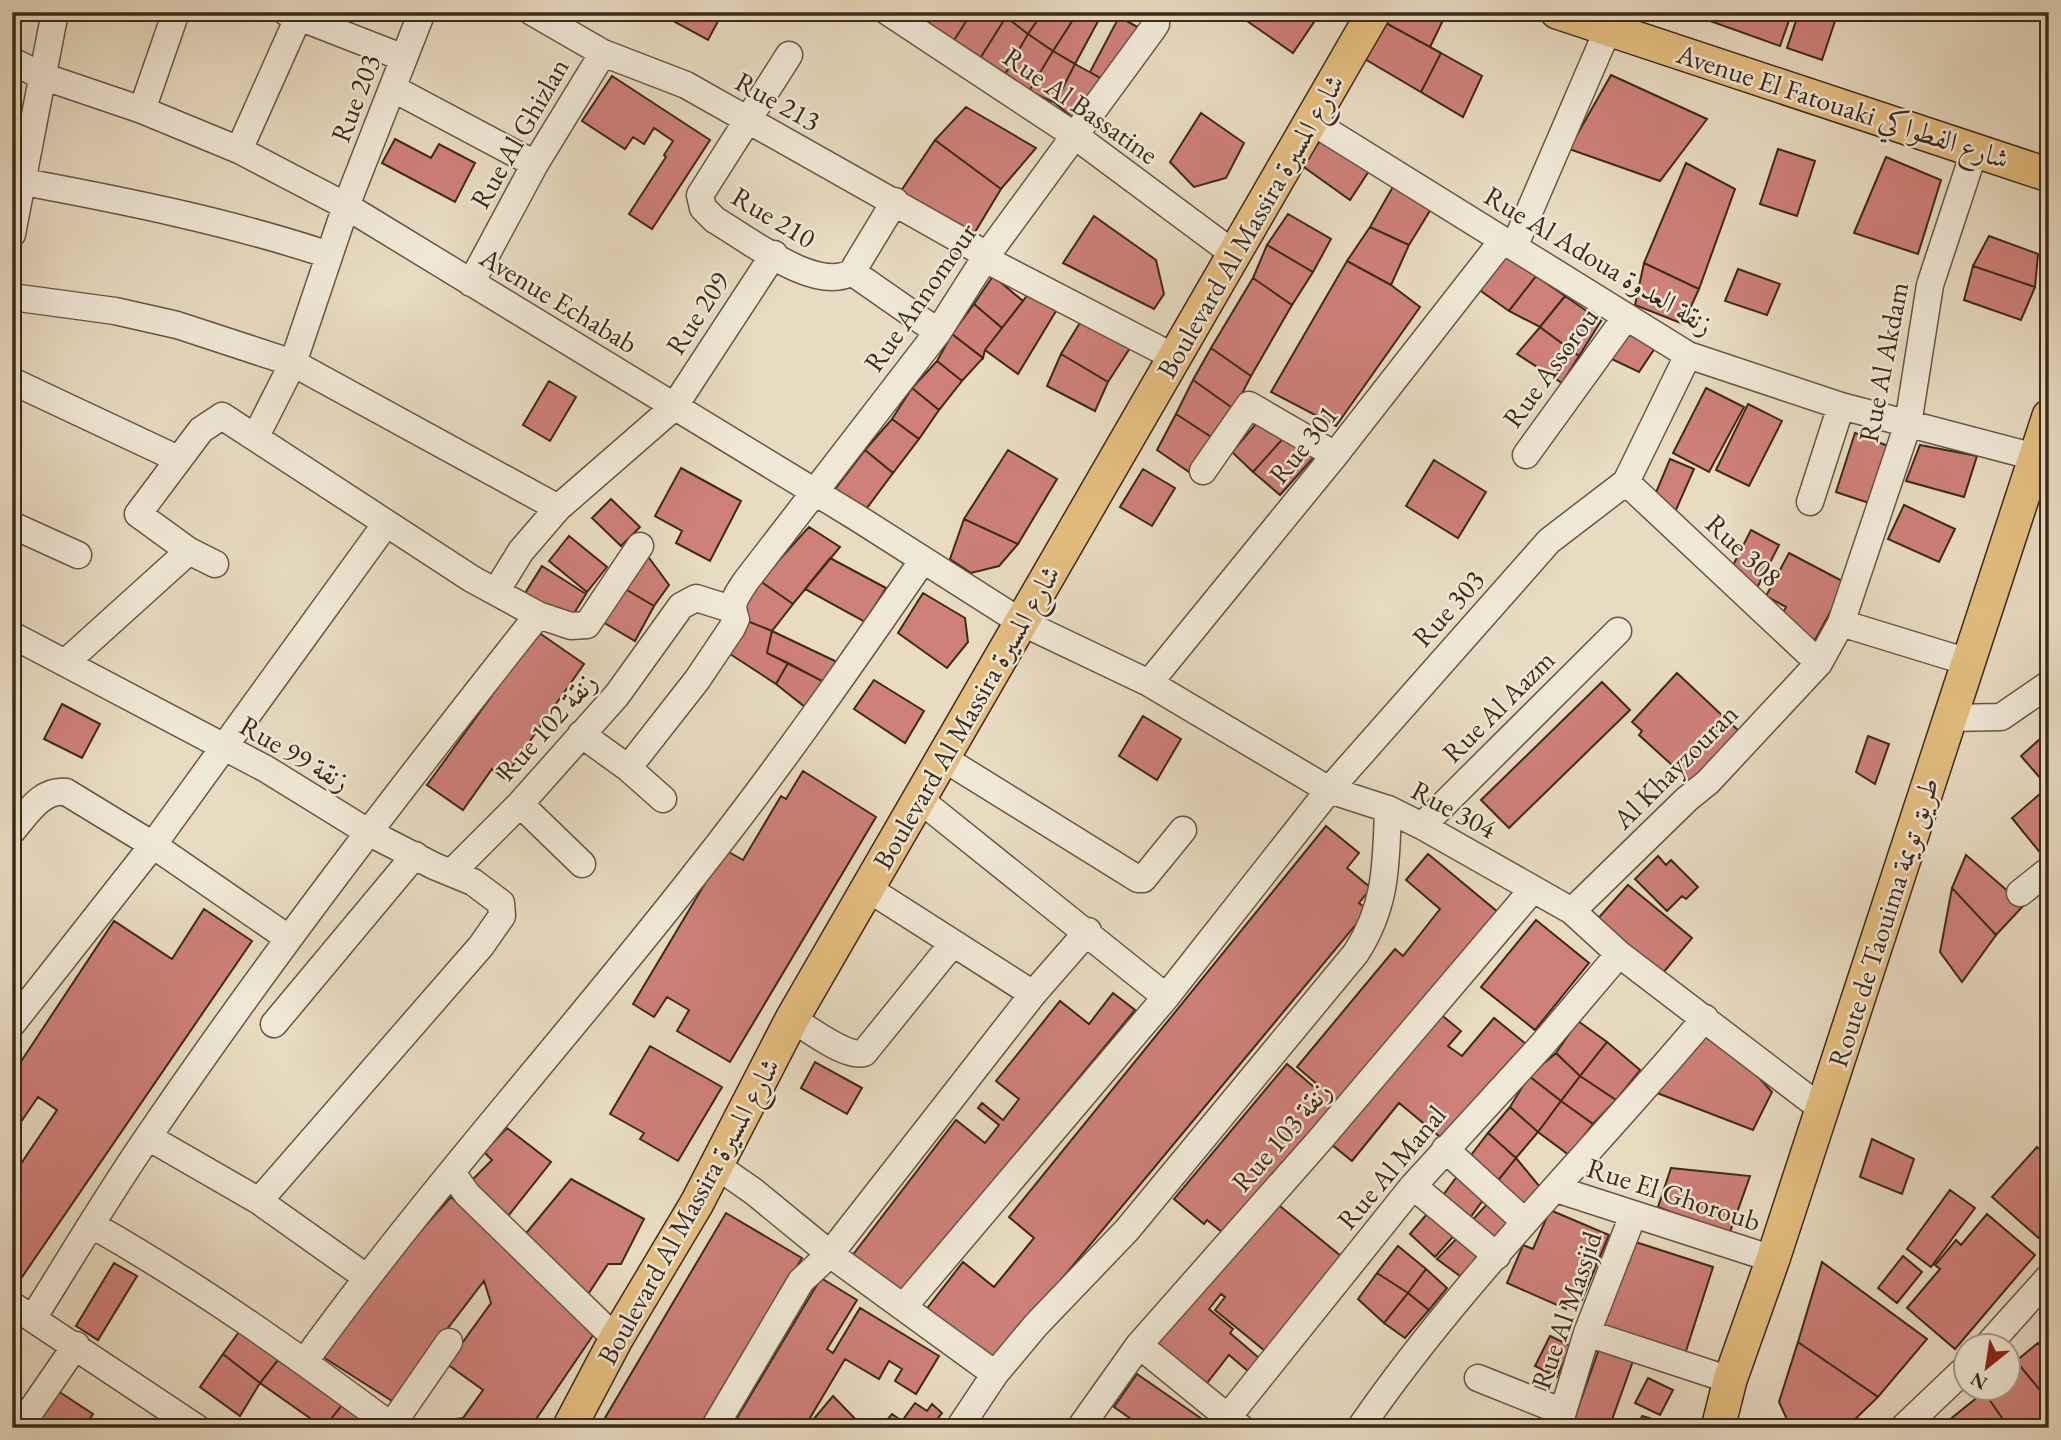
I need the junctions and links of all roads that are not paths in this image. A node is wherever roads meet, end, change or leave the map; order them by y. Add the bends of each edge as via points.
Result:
1 (55, 12) edge
2 (176, 12) edge
3 (422, 12) edge
4 (532, 12) edge
5 (888, 12) edge
6 (1152, 12) edge
7 (1374, 12) edge
8 (1557, 12) edge
9 (292, 15) edge
10 (1608, 29) junction
11 (603, 53) junction
12 (789, 55) dead end
13 (404, 58) junction
14 (12, 61) edge
15 (42, 76) junction
16 (394, 89) junction
17 (142, 110) junction
18 (746, 120) junction
19 (1311, 121) junction
20 (1074, 135) junction
21 (20, 147) edge
22 (1975, 149) junction
23 (239, 150) junction
24 (535, 164) junction
25 (2049, 175) edge
26 (24, 182) junction
27 (895, 201) junction
28 (346, 206) junction
29 (12, 234) edge
30 (1508, 244) junction
31 (774, 254) junction
32 (1234, 254) junction
33 (329, 255) junction
34 (986, 257) junction
35 (852, 272) junction
36 (471, 283) junction
37 (12, 297) edge
38 (1626, 317) junction
39 (938, 332) junction
40 (1688, 355) junction
41 (1174, 357) junction
42 (293, 363) junction
43 (12, 381) edge
44 (1841, 406) junction
45 (674, 407) junction
46 (2049, 416) edge
47 (1908, 424) junction
48 (256, 436) junction
49 (1526, 454) dead end
50 (1335, 455) junction
51 (2035, 457) junction
52 (178, 459) junction
53 (1203, 471) dead end
54 (1626, 482) junction
55 (816, 493) junction
56 (1810, 502) dead end
57 (558, 508) junction
58 (12, 525) edge
59 (385, 525) junction
60 (640, 546) dead end
61 (189, 551) junction
62 (78, 555) dead end
63 (923, 560) junction
64 (215, 564) dead end
65 (497, 590) junction
66 (731, 609) junction
67 (538, 615) junction
68 (1021, 622) junction
69 (1840, 623) junction
70 (1618, 631) dead end
71 (12, 635) edge
72 (1968, 662) junction
73 (65, 663) junction
74 (1819, 663) junction
75 (1149, 683) junction
76 (2049, 684) edge
77 (1950, 718) junction
78 (581, 734) junction
79 (224, 748) junction
80 (943, 758) junction
81 (628, 768) junction
82 (1329, 790) junction
83 (663, 799) dead end
84 (919, 799) junction
85 (520, 804) junction
86 (1388, 809) junction
87 (1422, 826) junction
88 (1183, 830) dead end
89 (12, 831) edge
90 (368, 832) junction
91 (153, 845) junction
92 (415, 855) junction
93 (582, 863) dead end
94 (2049, 870) edge
95 (452, 872) junction
96 (867, 888) junction
97 (1533, 889) junction
98 (2020, 893) dead end
99 (1572, 911) junction
100 (1088, 931) junction
101 (288, 938) junction
102 (953, 943) junction
103 (1619, 954) junction
104 (1033, 994) junction
105 (1166, 997) junction
106 (1705, 1018) junction
107 (792, 1019) junction
108 (12, 1024) edge
109 (274, 1024) dead end
110 (1822, 1109) junction
111 (148, 1137) junction
112 (1445, 1150) junction
113 (717, 1166) junction
114 (453, 1174) junction
115 (1413, 1186) junction
116 (1556, 1189) junction
117 (259, 1201) junction
118 (1633, 1214) junction
119 (1525, 1222) junction
120 (92, 1225) junction
121 (830, 1254) junction
122 (1497, 1256) junction
123 (1773, 1259) junction
124 (366, 1277) junction
125 (2049, 1277) edge
126 (905, 1305) junction
127 (22, 1311) edge
128 (2000, 1332) edge
129 (1587, 1333) junction
130 (616, 1339) junction
131 (449, 1342) dead end
132 (76, 1345) junction
133 (1139, 1345) junction
134 (305, 1361) junction
135 (995, 1374) junction
136 (1478, 1378) dead end
137 (1730, 1380) junction
138 (1952, 1381) edge
139 (1561, 1420) edge
140 (1229, 1424) edge
141 (393, 1427) edge
142 (573, 1427) edge
143 (19, 1428) edge
144 (197, 1428) edge
145 (714, 1428) edge
146 (959, 1428) edge
147 (1080, 1428) edge
148 (1360, 1428) edge
149 (1718, 1428) edge
150 (1903, 1428) edge

1 - 15 street
2 - 17 street
3 - 13 street, Rue 203
4 - 11 street, Rue 213
5 - 20 street, Rue Al Bassatine
6 - 20 street, Rue Annomour via 1156,24
7 - 19 main road, Boulevard Al Massira شارع المسيرة
8 - 10 main road, Avenue El Fatouaki شارع الفطواكي
9 - 13 street
9 - 23 street
10 - 22 main road, Avenue El Fatouaki شارع الفطواكي
10 - 30 street, Rue 301
11 - 18 street, Rue 213 via 686,85
11 - 24 street, Rue Al Ghizlan
12 - 18 street
13 - 16 street, Rue 203
14 - 15 street, Avenue Echabab
15 - 17 street, Avenue Echabab
15 - 21 street
16 - 24 street
16 - 28 street, Rue 203
17 - 23 street, Avenue Echabab
18 - 27 street, Rue 213
18 - 31 street, Rue 210 via 700,195 701,202 715,220
19 - 30 street, Rue Al Adoua زنقة العدوة
19 - 32 main road, Boulevard Al Massira شارع المسيرة
20 - 32 street, Rue Al Bassatine
20 - 34 street, Rue Annomour
21 - 26 street
22 - 25 main road, Avenue El Fatouaki شارع الفطواكي
22 - 47 street, Rue Al Akdam via 1930,285
23 - 28 street, Avenue Echabab
24 - 36 street, Rue Al Ghizlan
26 - 29 street
26 - 33 street via 271,236
27 - 34 street, Rue 213
27 - 35 street
28 - 33 street, Rue 203
28 - 36 street, Avenue Echabab
30 - 38 street, Rue Al Adoua زنقة العدوة
30 - 50 street, Rue 301
31 - 35 street, Rue 210 via 821,278
31 - 45 street, Rue 209
32 - 41 main road, Boulevard Al Massira شارع المسيرة
33 - 42 street, Rue 203
34 - 39 street, Rue Annomour
34 - 41 street, Rue 213
35 - 39 street
36 - 45 street, Avenue Echabab
37 - 42 street via 164,322
38 - 40 street, Rue Al Adoua زنقة العدوة
38 - 49 street, Rue Assorou
39 - 55 street, Rue Annomour
40 - 44 street, Rue Al Adoua زنقة العدوة
40 - 54 street
41 - 68 main road, Boulevard Al Massira شارع المسيرة
42 - 48 street, Rue 203
42 - 57 street
43 - 52 street
44 - 47 street, Rue Al Adoua زنقة العدوة
44 - 56 street
45 - 55 street, Avenue Echabab
45 - 57 street, Rue 209
46 - 51 main road, Route de Taouima طريق تويمة
47 - 51 street, Rue Al Adoua زنقة العدوة
47 - 69 street, Rue Al Akdam
48 - 52 street via 218,416
48 - 59 street
50 - 53 street via 1249,404
50 - 75 street, Rue 301
51 - 72 main road, Route de Taouima طريق تويمة
52 - 61 street via 138,516
54 - 74 street, Rue 308
54 - 82 street, Rue 303 via 1549,541
55 - 63 street, Avenue Echabab
55 - 66 street, Rue Annomour via 746,581
57 - 65 street, Rue 209 via 521,551
58 - 62 street
59 - 65 street
59 - 79 street
60 - 67 street via 587,625 571,626
61 - 64 street
61 - 73 street
63 - 68 street, Avenue Echabab
63 - 114 street via 812,720 697,873
65 - 67 street
66 - 78 street, Rue 102 زنقة via 696,598 675,612 624,686
66 - 81 street, Rue Annomour via 736,619 732,628
67 - 90 street
68 - 75 street, Rue 304
68 - 80 main road, Boulevard Al Massira شارع المسيرة
69 - 72 street
69 - 74 street, Rue Al Akdam
70 - 87 street, Rue Al Aazm
71 - 73 street, Rue 99 زنقة
72 - 77 main road, Route de Taouima طريق تويمة
73 - 79 street, Rue 99 زنقة
74 - 99 street, Al Khayzouran via 1708,782
75 - 82 street, Rue 304
76 - 77 street via 2001,717
77 - 110 main road, Route de Taouima طريق تويمة
78 - 81 street
78 - 85 street, Rue 102 زنقة
79 - 90 street, Rue 99 زنقة
79 - 91 street
80 - 84 main road, Boulevard Al Massira شارع المسيرة
80 - 88 street via 1134,878 1143,879
81 - 83 street
82 - 86 street, Rue 304
82 - 105 street, Rue 303
84 - 96 main road, Boulevard Al Massira شارع المسيرة
84 - 100 street
85 - 93 street
85 - 95 street, Rue 102 زنقة
86 - 87 street, Rue 304
86 - 135 street via 1380,908 1356,953 1127,1230
87 - 97 street, Rue 304
89 - 91 street via 40,799 51,792 66,792
90 - 92 street, Rue 99 زنقة
90 - 101 street
91 - 101 street
91 - 108 street
92 - 95 street, Rue 99 زنقة
92 - 109 street
94 - 98 street
95 - 117 street, Rue 99 زنقة via 501,904 502,916
96 - 102 street
96 - 107 main road, Boulevard Al Massira شارع المسيرة
97 - 99 street, Rue 304
97 - 133 street, Rue 103 زنقة
99 - 103 street, Rue 304
100 - 104 street
100 - 105 street
101 - 111 street
102 - 104 street
102 - 107 street via 864,1053 844,1050
103 - 106 street, Rue 304
103 - 112 street, Rue Al Manal
104 - 121 street
105 - 126 street, Rue 303
106 - 110 street, Rue 304
106 - 116 street
107 - 113 main road, Boulevard Al Massira شارع المسيرة
110 - 123 main road, Route de Taouima طريق تويمة
111 - 117 street
111 - 120 street
112 - 115 street, Rue Al Manal
112 - 119 street
113 - 121 street
113 - 130 main road, Boulevard Al Massira شارع المسيرة
114 - 124 street
114 - 130 street via 467,1194
115 - 122 street
115 - 140 street, Rue Al Manal
116 - 118 street, Rue El Ghoroub
116 - 119 street
117 - 124 street
118 - 123 street, Rue El Ghoroub
118 - 129 street, Rue Al Massjid
119 - 122 street
120 - 127 street
120 - 134 street via 157,1262
121 - 126 street
121 - 145 street via 801,1280
122 - 148 street via 1391,1383
123 - 137 main road, Route de Taouima طريق تويمة
124 - 134 street
125 - 128 street
126 - 135 street
127 - 132 street
129 - 137 street
129 - 139 street, Rue Al Massjid
130 - 142 main road, Boulevard Al Massira شارع المسيرة
131 - 141 street
132 - 143 street
132 - 144 street
133 - 140 street
133 - 147 street, Rue 103 زنقة
134 - 141 street
135 - 146 street
136 - 139 street
137 - 149 main road, Route de Taouima طريق تويمة
138 - 150 street

